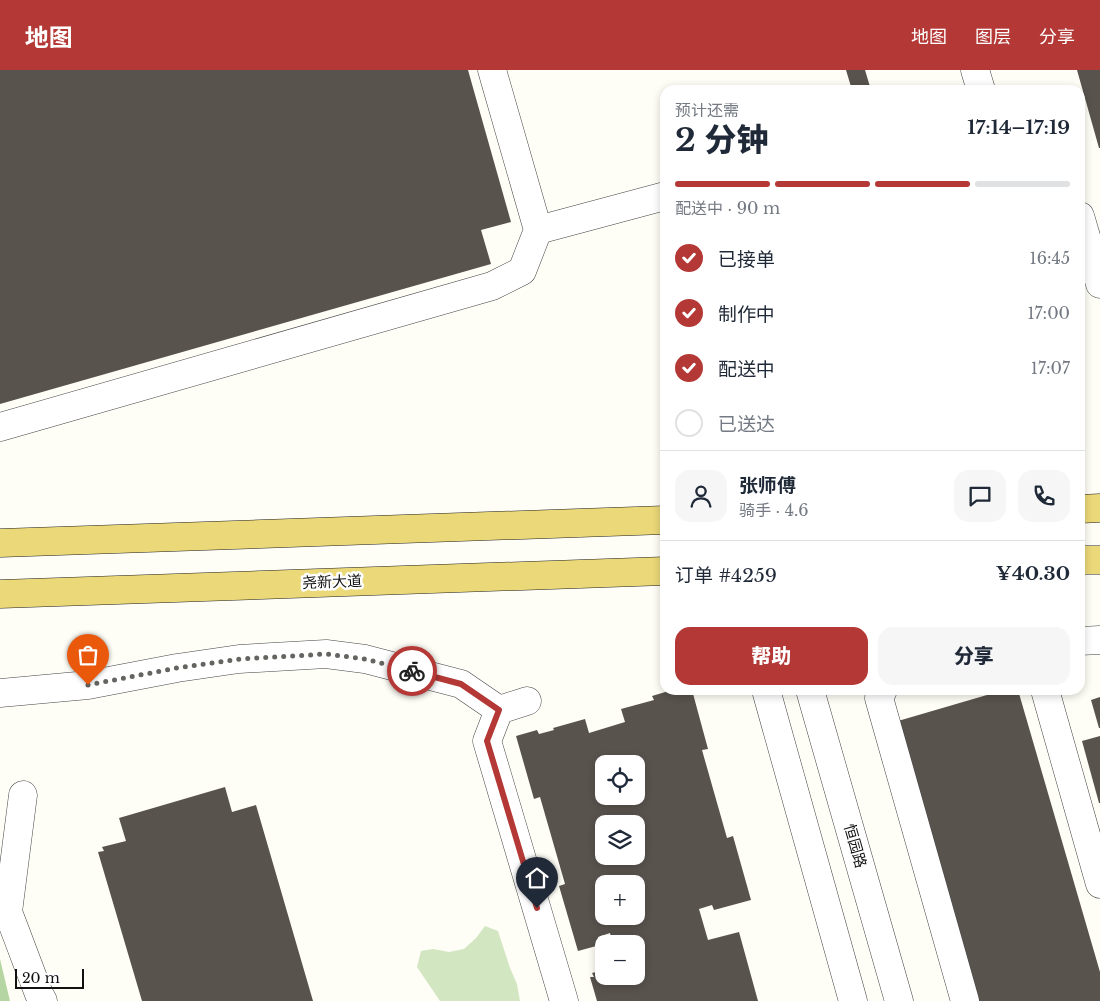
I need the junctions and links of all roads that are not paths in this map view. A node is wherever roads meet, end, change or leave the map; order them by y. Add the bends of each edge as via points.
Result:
1 (492, 70) edge
2 (975, 70) edge
3 (980, 85) edge
4 (660, 197) edge
5 (538, 230) junction
6 (1085, 233) edge
7 (1100, 284) edge
8 (0, 427) edge
9 (1100, 508) edge
10 (1085, 509) edge
11 (660, 520) edge
12 (0, 543) edge
13 (1085, 560) edge
14 (1100, 560) edge
15 (660, 571) edge
16 (0, 594) edge
17 (1100, 640) edge
18 (1085, 641) edge
19 (0, 693) edge
20 (767, 695) edge
21 (811, 695) edge
22 (880, 695) edge
23 (1046, 695) edge
24 (527, 701) dead end
25 (499, 710) junction
26 (23, 795) dead end
27 (1100, 884) edge
28 (43, 1001) edge
29 (564, 1001) edge
30 (853, 1001) edge
31 (899, 1001) edge
32 (965, 1001) edge

1 - 5 street
2 - 3 street
4 - 5 street
5 - 8 street via 522,271 492,286
6 - 7 street
9 - 10 main road
11 - 12 main road
13 - 14 main road
15 - 16 main road, 尧新大道
17 - 18 street
19 - 25 street via 88,685 240,659 326,654 365,659 461,684
20 - 30 street
21 - 31 street, 恒园路
22 - 32 street
23 - 27 street
24 - 25 street
25 - 29 street via 487,741
26 - 28 street via 8,912

